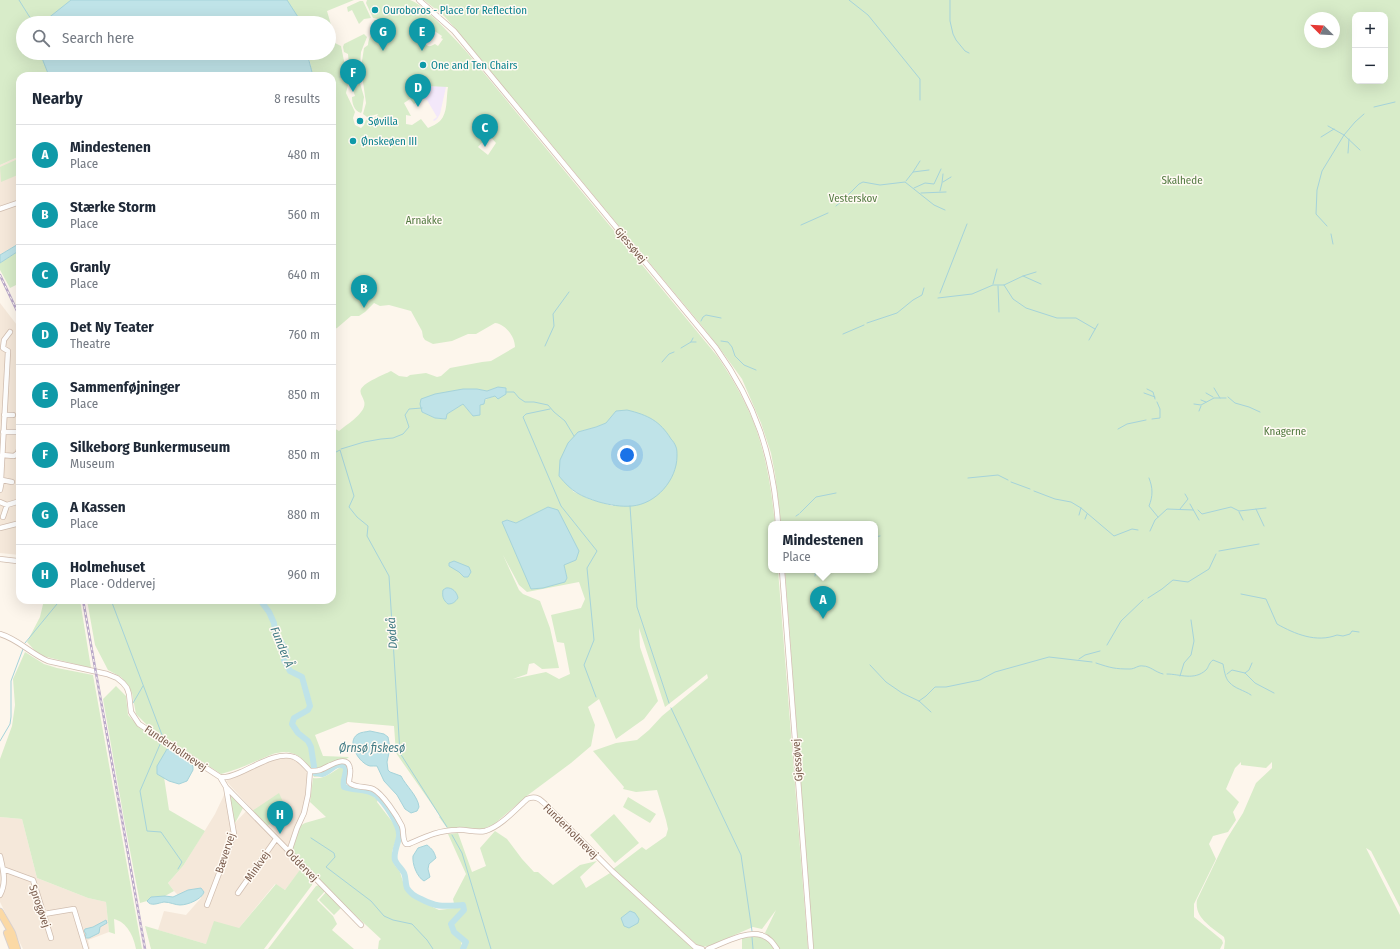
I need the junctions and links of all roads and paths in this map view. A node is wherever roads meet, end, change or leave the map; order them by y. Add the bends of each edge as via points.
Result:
1 (419, 0) edge
2 (16, 203) edge
3 (0, 209) edge
4 (10, 332) dead end
5 (3, 383) edge
6 (4, 415) junction
7 (13, 416) dead end
8 (3, 432) junction
9 (16, 432) edge
10 (16, 454) edge
11 (2, 455) junction
12 (1, 480) edge
13 (12, 482) dead end
14 (0, 490) edge
15 (0, 502) edge
16 (16, 502) edge
17 (7, 505) junction
18 (3, 517) dead end
19 (778, 521) edge
20 (16, 524) edge
21 (0, 528) edge
22 (0, 559) edge
23 (16, 561) edge
24 (782, 573) edge
25 (0, 634) edge
26 (310, 771) junction
27 (220, 777) junction
28 (226, 787) junction
29 (276, 839) junction
30 (289, 852) junction
31 (0, 856) edge
32 (2, 869) junction
33 (238, 893) dead end
34 (0, 895) edge
35 (207, 905) dead end
36 (0, 912) edge
37 (44, 914) junction
38 (0, 919) edge
39 (362, 925) dead end
40 (51, 938) dead end
41 (13, 949) edge
42 (17, 949) edge
43 (86, 949) edge
44 (702, 949) edge
45 (708, 949) edge
46 (777, 949) edge
47 (811, 949) edge

1 - 19 street, Gjessøvej via 454,31 731,369 751,405 764,441 771,468
2 - 3 street
4 - 5 street via 4,340 4,348 8,351
5 - 6 street
6 - 7 street
6 - 8 street
8 - 9 street
8 - 11 street
10 - 11 street
11 - 12 street
12 - 13 street
12 - 14 street
15 - 17 street
16 - 17 street
17 - 18 street
20 - 21 street
22 - 23 street
24 - 47 street, Gjessøvej
25 - 27 street, Funderholmevej via 13,638 48,661 117,678 127,688 131,712 139,724
26 - 27 street via 294,757 282,756 229,777
26 - 30 street via 304,813
26 - 44 street, Funderholmevej via 317,771 337,762 347,764 351,784 374,789 382,796 401,825 404,832 403,841 406,844 446,830 486,831 527,799 538,798 613,872 695,946
27 - 28 street, Bævervej
28 - 29 street, Oddervej
28 - 35 street, Bævervej via 234,834
29 - 30 street, Oddervej
29 - 33 street, Minkvej
30 - 39 street, Oddervej
31 - 32 street
32 - 34 street via 4,885
32 - 37 street, Sprogøvej via 33,880
36 - 42 main road via 14,937
37 - 40 street, Sprogøvej
37 - 43 street via 74,909
38 - 41 main road
45 - 46 street via 744,935 755,934 766,937

